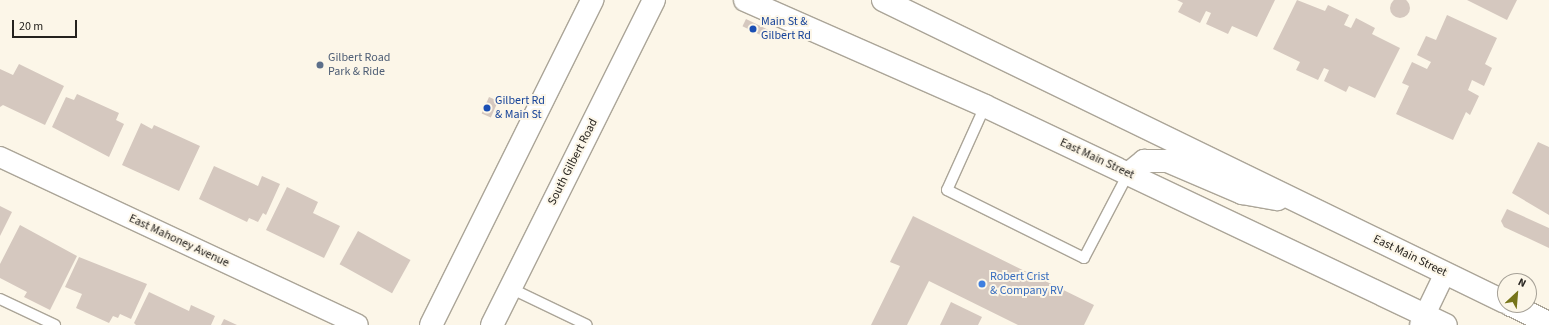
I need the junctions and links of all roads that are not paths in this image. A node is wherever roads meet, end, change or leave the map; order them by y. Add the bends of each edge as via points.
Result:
1 (592, 0) edge
2 (654, 0) edge
3 (745, 0) edge
4 (884, 0) edge
5 (985, 106) junction
6 (0, 157) edge
7 (1128, 174) junction
8 (1306, 205) junction
9 (1445, 273) junction
10 (510, 288) junction
11 (1497, 298) edge
12 (0, 299) edge
13 (1528, 313) edge
14 (1423, 320) edge
15 (1549, 323) edge
16 (55, 325) edge
17 (358, 325) edge
18 (431, 325) edge
19 (492, 325) edge
20 (587, 325) edge
21 (1446, 325) edge

1 - 18 main road
2 - 10 main road, South Gilbert Road
3 - 5 main road, East Main Street
4 - 8 main road, East Main Street
5 - 7 main road, East Main Street
5 - 7 lane via 947,190 1084,258
6 - 17 street, East Mahoney Avenue
7 - 8 main road via 1144,161 1167,161 1242,193
7 - 14 main road, East Main Street
8 - 9 main road, East Main Street
9 - 11 main road, East Main Street
9 - 14 street
10 - 19 main road, South Gilbert Road
10 - 20 lane
12 - 16 lane
13 - 15 main road
14 - 21 main road, East Main Street

